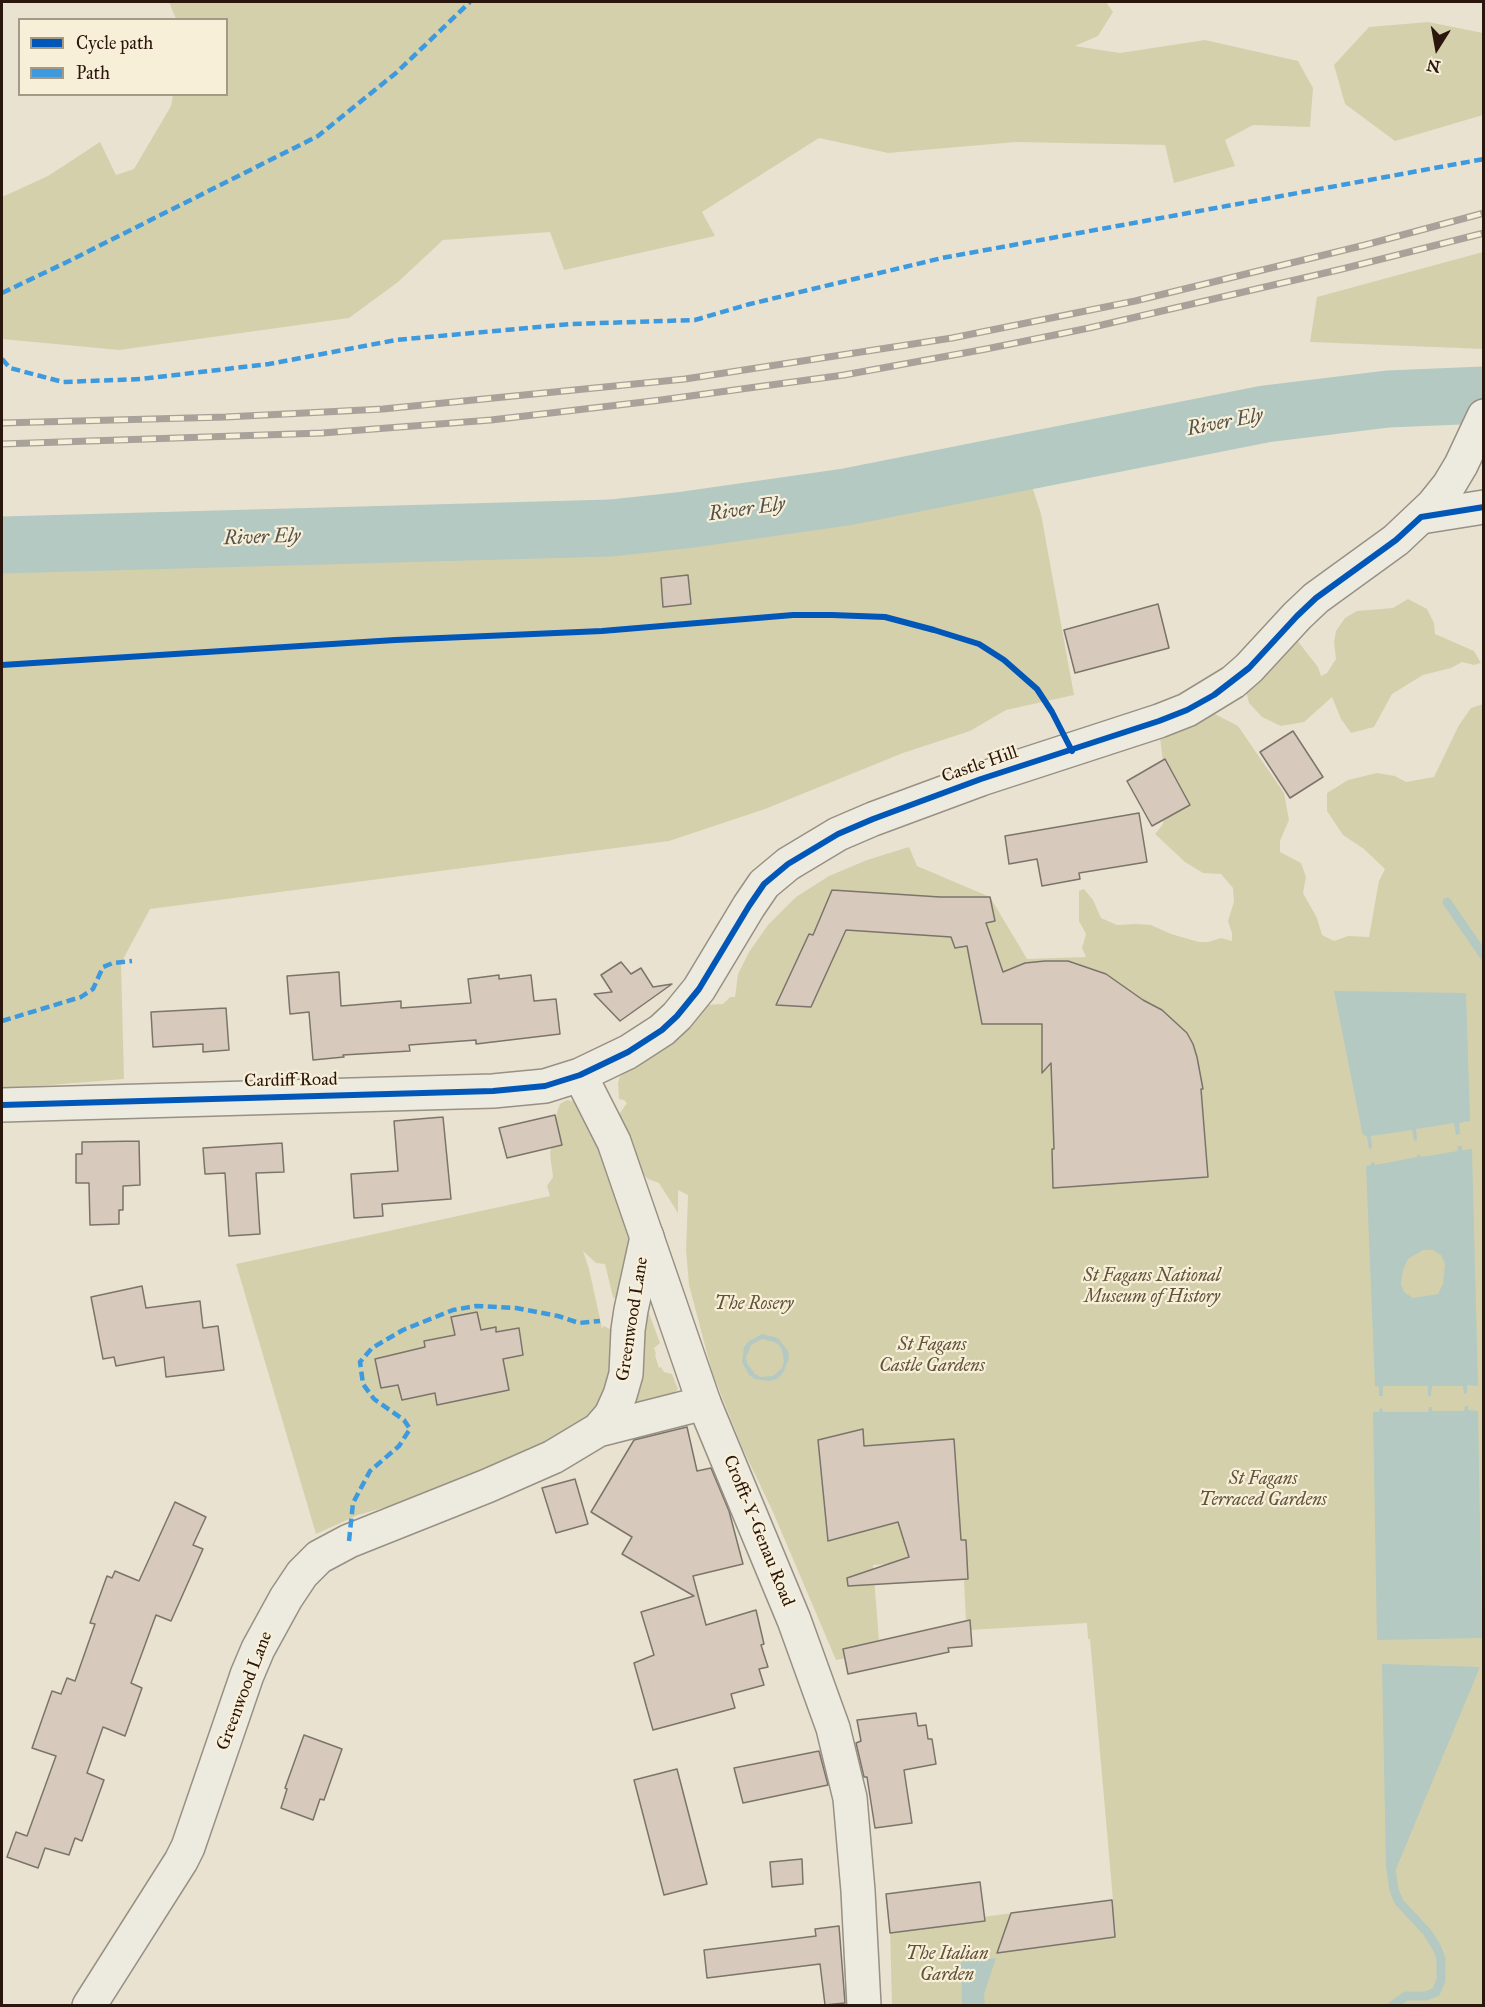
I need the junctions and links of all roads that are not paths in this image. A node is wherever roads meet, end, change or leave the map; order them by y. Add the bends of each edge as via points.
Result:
1 (1484, 416) edge
2 (1484, 507) edge
3 (1421, 517) junction
4 (580, 1075) junction
5 (2, 1105) edge
6 (647, 1237) junction
7 (704, 1403) junction
8 (598, 1430) junction
9 (89, 2006) edge
10 (864, 2006) edge

1 - 3 street, Castle Hill via 1449,485
2 - 3 street
3 - 4 street, Castle Hill via 1316,598 1249,668 1187,710 873,819 838,834 788,864 764,884 699,989 677,1016 628,1052
4 - 5 street, Cardiff Road via 545,1086 494,1091
4 - 6 street, Crofft-Y-Genau Road via 614,1142
6 - 7 street, Crofft-Y-Genau Road
6 - 8 street, Greenwood Lane via 631,1310 626,1374 611,1415
7 - 8 street, Greenwood Lane
7 - 10 street, Crofft-Y-Genau Road via 794,1620 841,1755 855,1846
8 - 9 street, Greenwood Lane via 487,1486 349,1541 319,1557 302,1574 272,1622 247,1675 188,1847

